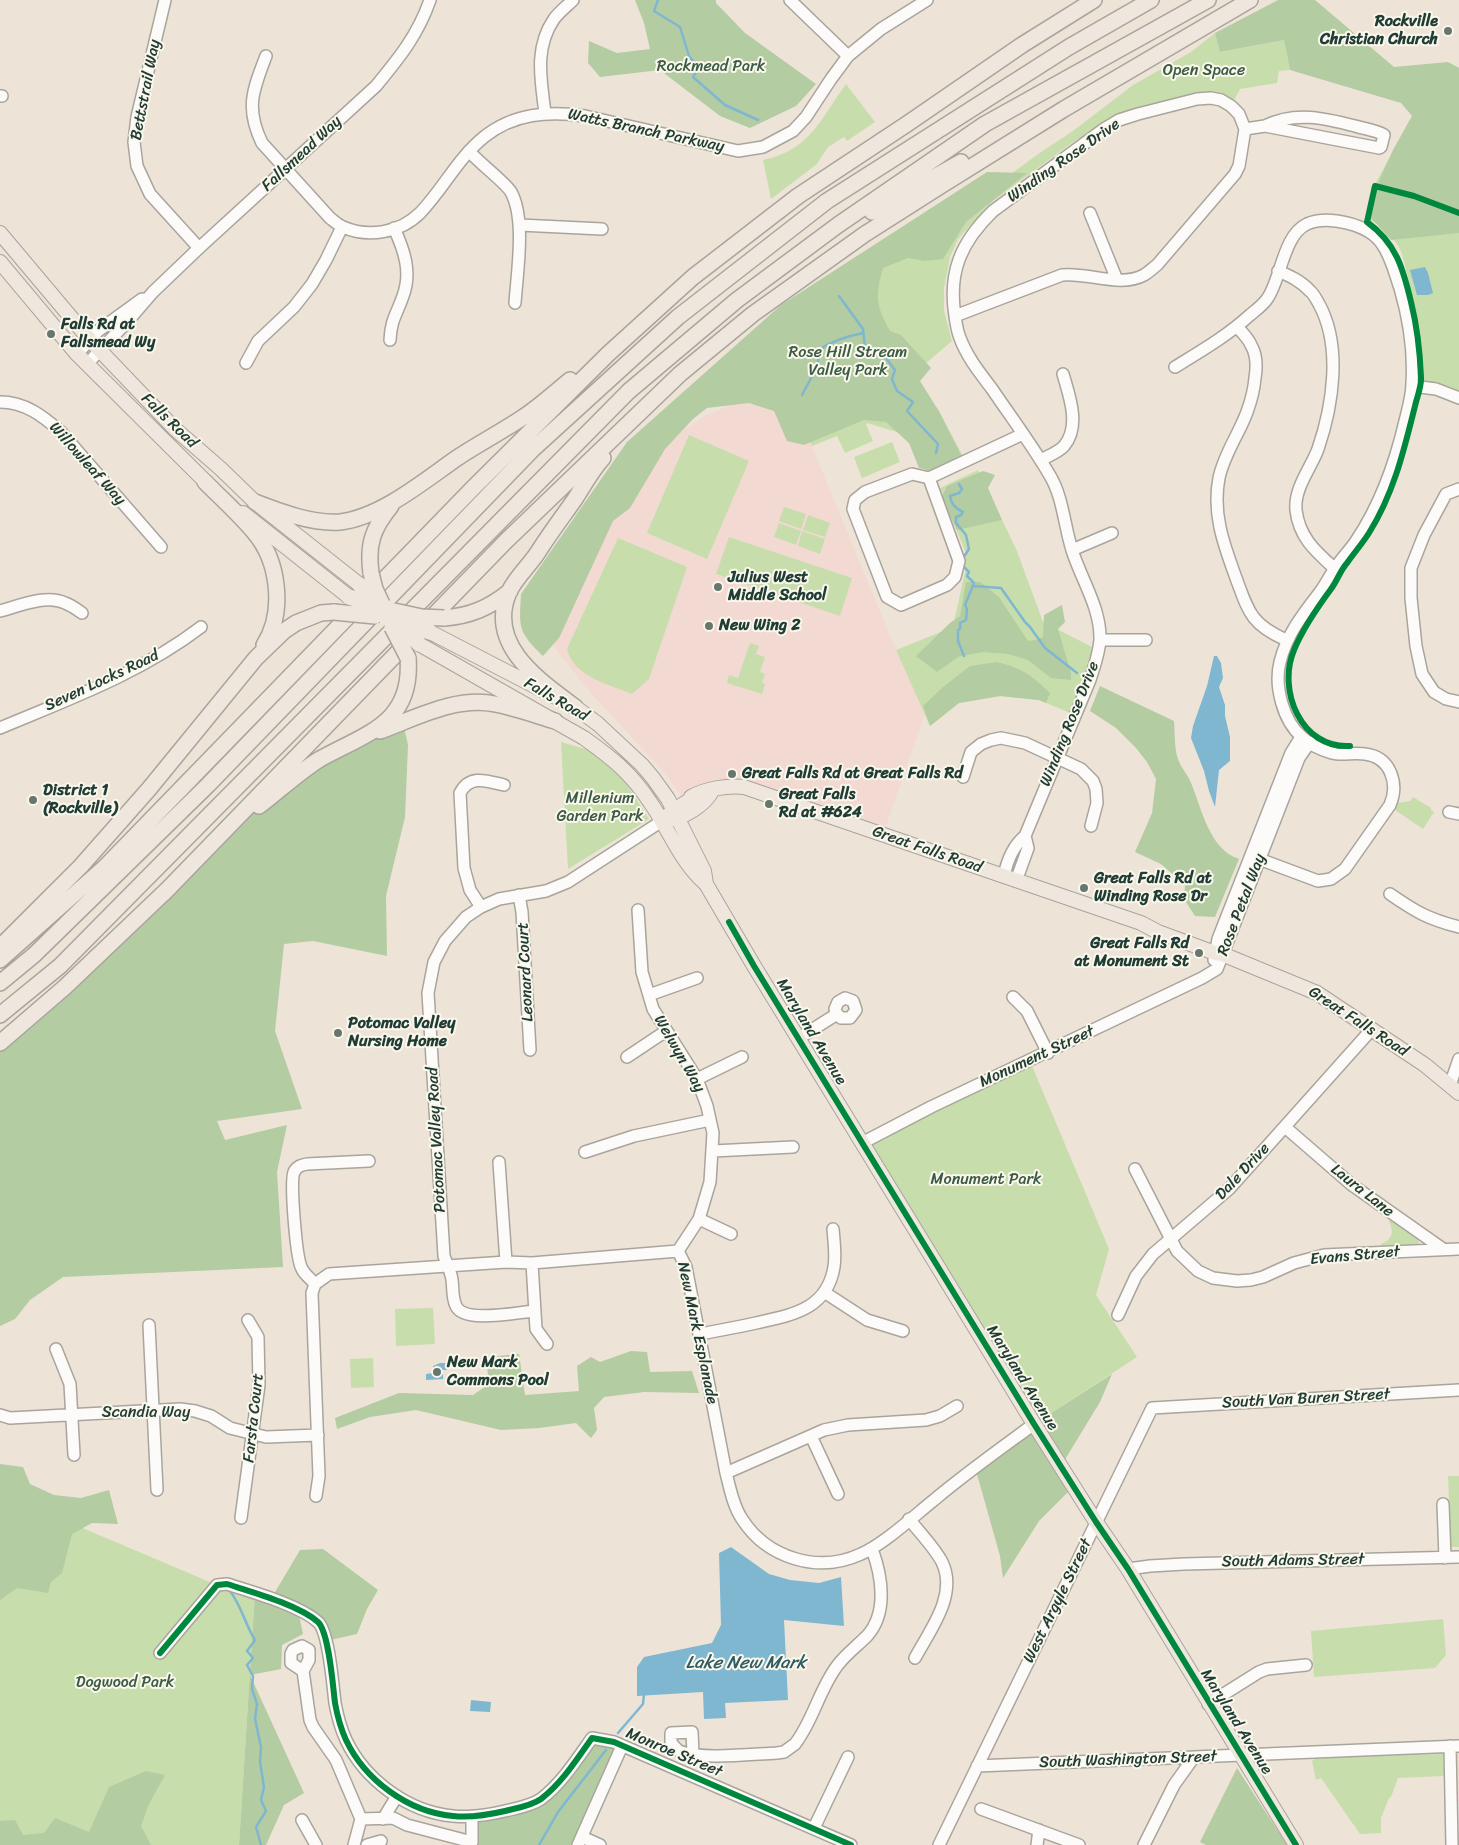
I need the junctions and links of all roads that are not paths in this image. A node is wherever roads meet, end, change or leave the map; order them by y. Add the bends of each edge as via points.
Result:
1 (166, 0) edge
2 (430, 0) edge
3 (573, 0) edge
4 (790, 0) edge
5 (927, 0) edge
6 (1094, 0) edge
7 (1106, 0) edge
8 (1151, 0) edge
9 (1208, 0) edge
10 (1250, 0) edge
11 (1254, 0) edge
12 (1234, 10) junction
13 (1054, 24) junction
14 (266, 56) dead end
15 (848, 56) junction
16 (1064, 109) junction
17 (545, 113) junction
18 (1264, 126) junction
19 (1246, 129) junction
20 (469, 152) junction
21 (285, 170) junction
22 (1090, 213) dead end
23 (520, 225) junction
24 (342, 227) junction
25 (394, 228) junction
26 (602, 229) dead end
27 (0, 233) edge
28 (199, 248) junction
29 (797, 255) junction
30 (0, 262) edge
31 (1278, 271) junction
32 (1118, 280) junction
33 (153, 292) junction
34 (515, 303) dead end
35 (955, 316) junction
36 (1237, 327) junction
37 (90, 340) junction
38 (390, 340) dead end
39 (100, 350) junction
40 (608, 354) junction
41 (82, 359) junction
42 (246, 363) dead end
43 (1175, 367) dead end
44 (680, 374) junction
45 (1063, 374) dead end
46 (1412, 386) junction
47 (1459, 398) edge
48 (0, 402) edge
49 (1023, 434) junction
50 (1041, 460) junction
51 (928, 478) junction
52 (204, 482) junction
53 (1459, 489) edge
54 (397, 498) junction
55 (255, 502) junction
56 (1112, 533) dead end
57 (161, 547) dead end
58 (1072, 550) junction
59 (1335, 569) junction
60 (360, 585) joint
61 (510, 591) junction
62 (348, 597) joint
63 (0, 611) edge
64 (82, 612) dead end
65 (385, 616) junction
66 (200, 627) dead end
67 (430, 632) joint
68 (1100, 640) junction
69 (1146, 640) dead end
70 (1286, 640) junction
71 (419, 644) joint
72 (256, 658) junction
73 (1459, 702) edge
74 (575, 707) junction
75 (555, 721) junction
76 (0, 728) edge
77 (367, 736) junction
78 (1305, 740) junction
79 (1057, 759) junction
80 (963, 777) dead end
81 (653, 778) junction
82 (504, 785) dead end
83 (712, 791) junction
84 (691, 797) junction
85 (675, 815) junction
86 (662, 821) junction
87 (1091, 826) dead end
88 (1255, 858) junction
89 (1010, 878) junction
90 (706, 884) junction
91 (162, 894) junction
92 (1390, 894) dead end
93 (519, 895) junction
94 (481, 907) junction
95 (638, 910) dead end
96 (1459, 927) edge
97 (0, 947) edge
98 (1218, 951) junction
99 (0, 960) edge
100 (1212, 971) joint
101 (697, 978) dead end
102 (0, 983) edge
103 (649, 995) junction
104 (1013, 997) dead end
105 (837, 1014) dead end
106 (0, 1015) edge
107 (1372, 1029) junction
108 (666, 1031) junction
109 (799, 1038) junction
110 (0, 1043) edge
111 (530, 1050) dead end
112 (1048, 1053) junction
113 (627, 1056) dead end
114 (742, 1057) dead end
115 (1459, 1059) edge
116 (697, 1079) junction
117 (1455, 1089) edge
118 (710, 1120) junction
119 (1285, 1127) junction
120 (862, 1143) junction
121 (793, 1147) dead end
122 (713, 1151) junction
123 (585, 1152) dead end
124 (369, 1161) dead end
125 (499, 1162) dead end
126 (1134, 1168) dead end
127 (699, 1219) junction
128 (833, 1229) dead end
129 (731, 1234) dead end
130 (1170, 1240) junction
131 (1459, 1249) edge
132 (1443, 1250) junction
133 (678, 1251) junction
134 (506, 1262) junction
135 (532, 1263) junction
136 (447, 1266) junction
137 (315, 1284) junction
138 (824, 1292) junction
139 (534, 1311) junction
140 (1118, 1315) dead end
141 (248, 1320) dead end
142 (149, 1325) dead end
143 (903, 1331) dead end
144 (699, 1334) junction
145 (547, 1344) dead end
146 (56, 1349) dead end
147 (1459, 1390) edge
148 (957, 1406) dead end
149 (1152, 1408) joint
150 (153, 1411) junction
151 (72, 1414) junction
152 (0, 1415) edge
153 (1034, 1424) junction
154 (253, 1434) junction
155 (318, 1435) junction
156 (811, 1436) junction
157 (74, 1455) dead end
158 (726, 1473) junction
159 (157, 1490) dead end
160 (838, 1494) dead end
161 (316, 1496) dead end
162 (1443, 1504) dead end
163 (241, 1518) dead end
164 (910, 1519) junction
165 (1096, 1522) junction
166 (872, 1548) junction
167 (1445, 1558) junction
168 (1459, 1558) edge
169 (1128, 1570) junction
170 (160, 1654) dead end
171 (915, 1658) dead end
172 (1306, 1665) dead end
173 (303, 1671) dead end
174 (1208, 1704) junction
175 (622, 1746) junction
176 (1455, 1746) edge
177 (693, 1754) dead end
178 (1240, 1755) junction
179 (848, 1757) dead end
180 (1194, 1757) junction
181 (977, 1766) junction
182 (401, 1799) junction
183 (981, 1809) dead end
184 (472, 1816) junction
185 (388, 1819) junction
186 (302, 1820) dead end
187 (361, 1820) junction
188 (814, 1828) junction
189 (1039, 1830) junction
190 (381, 1841) dead end
191 (580, 1841) edge
192 (316, 1845) edge
193 (354, 1845) edge
194 (367, 1845) edge
195 (600, 1845) edge
196 (851, 1845) edge
197 (939, 1845) edge
198 (1037, 1845) edge
199 (1079, 1845) edge
200 (1144, 1845) edge
201 (1296, 1845) edge
202 (1452, 1845) edge

1 - 28 street, Bettstrail Way via 137,117 134,142 137,166 150,194
2 - 21 street, Fallsmead Way via 415,36 376,86
3 - 17 street via 555,18 541,46 540,75
4 - 15 street
5 - 15 street, Watts Branch Parkway via 880,29
6 - 13 highway
7 - 13 highway
8 - 102 highway via 1069,47 827,202 678,317 533,449 208,785
9 - 29 highway via 985,124
10 - 12 highway
11 - 12 highway
12 - 16 highway
13 - 40 highway via 798,196 693,277
14 - 21 street, Watts Branch Parkway via 253,92 253,117 262,143
15 - 17 street, Watts Branch Parkway via 794,131 763,147 738,150 585,116
16 - 29 highway via 945,171
16 - 44 highway via 866,234 753,314
17 - 20 street, Watts Branch Parkway via 502,125
18 - 18 street via 1375,148 1382,147 1384,135 1307,116 1284,118
18 - 19 street
19 - 32 street via 1240,166 1170,250 1145,274
19 - 35 street, Winding Rose Drive via 1232,106 1211,98 1138,114 1104,129 993,211 978,226 965,245 954,273 952,304
20 - 23 street via 510,190 518,208
20 - 25 street, Watts Branch Parkway via 420,213
21 - 24 street, Watts Branch Parkway
21 - 28 street, Fallsmead Way
22 - 32 street
23 - 26 street
23 - 34 street
24 - 25 street, Watts Branch Parkway via 368,233
24 - 42 street via 312,284 258,341
25 - 38 street via 405,251 408,269 404,294 391,323
27 - 37 main road, Falls Road
28 - 33 street, Fallsmead Way
29 - 106 highway via 737,300 629,391 60,966
30 - 41 main road, Falls Road
31 - 36 street via 1266,301
31 - 46 street via 1286,250 1305,224 1322,220 1343,222 1364,229 1382,243 1403,301 1412,353
31 - 59 street via 1296,279 1312,292 1326,316 1331,341 1333,364 1326,418 1317,449 1298,491 1296,508 1300,526 1312,548
32 - 35 street via 1062,275
33 - 37 street, Fallsmead Way
33 - 39 street, Fallsmead Way
35 - 49 street, Winding Rose Drive via 959,338 970,358
36 - 43 street
36 - 70 street via 1252,345 1256,356 1254,390 1219,477 1218,523 1253,619 1267,632
37 - 39 main road, Falls Road
37 - 41 street, Fallsmead Way
39 - 41 street, Fallsmead Way
39 - 55 main road, Falls Road via 175,429
40 - 54 highway via 523,418
40 - 99 highway via 105,867
41 - 52 main road, Falls Road
44 - 61 highway via 598,464
44 - 91 highway via 506,541
45 - 50 street via 1071,399 1070,435 1064,446
46 - 47 street
46 - 59 street via 1391,473 1356,542
48 - 57 street, Willowleaf Way via 29,408 61,432
49 - 50 street, Winding Rose Drive
49 - 51 street
50 - 58 street, Winding Rose Drive via 1056,485
51 - 51 street via 912,474 865,492 855,500 852,509 887,597 901,605 947,585 955,577 959,561
52 - 62 main road, Falls Road
52 - 72 highway via 255,533 275,575 274,626
53 - 73 street via 1446,494 1424,535 1412,568 1411,598 1422,674 1434,692
54 - 55 highway via 379,509 340,522 294,515
54 - 65 highway, bridge via 380,519 372,535 369,554 375,589
55 - 60 main road, Falls Road
56 - 58 street
58 - 68 street, Winding Rose Drive via 1096,610
59 - 70 street
60 - 65 highway, bridge
61 - 65 highway, bridge via 478,612 462,617
61 - 74 highway via 504,607 504,625 518,658 529,672
62 - 65 highway, bridge
63 - 64 street via 49,600 63,602
65 - 67 highway, bridge
65 - 71 highway, bridge
65 - 72 highway, bridge via 321,613 284,631
65 - 77 highway, bridge via 408,658 408,686 396,712
66 - 76 street, Seven Locks Road via 183,641 126,674
67 - 74 main road, Falls Road
68 - 69 street
68 - 79 street, Winding Rose Drive via 1090,680
70 - 78 street via 1278,679 1280,700 1288,718
71 - 75 main road, Falls Road
72 - 97 highway via 149,789
74 - 81 main road, Falls Road via 610,734
75 - 77 highway via 476,702 458,704
75 - 86 main road, Falls Road via 607,754 629,773
77 - 91 highway via 319,760 243,819
78 - 88 street, Rose Petal Way via 1291,754
78 - 88 street via 1331,753 1367,754 1379,759 1390,769 1394,796 1345,869 1331,879 1318,881
79 - 80 street via 1024,743 1001,738 981,744 971,752
79 - 87 street via 1081,769 1093,781 1097,803
79 - 89 street, Winding Rose Drive via 1025,836 1016,843 1006,866
81 - 84 main road via 677,794
81 - 85 main road, Falls Road
82 - 94 street via 481,780 469,782 460,793 464,868 470,890
83 - 84 main road, Great Falls Road
83 - 85 main road, Great Falls Road via 708,798
83 - 89 main road, Great Falls Road via 744,787
84 - 85 main road, Great Falls Road
85 - 86 main road, Great Falls Road
85 - 90 main road, Maryland Avenue via 704,871
86 - 90 main road, Maryland Avenue via 695,874
86 - 93 street, Potomac Valley Road via 568,882 546,891
88 - 98 street, Rose Petal Way
89 - 98 main road, Great Falls Road via 1141,923 1156,922 1211,942
90 - 109 main road, Maryland Avenue
91 - 110 highway via 65,987
92 - 96 street via 1422,915
93 - 94 street, Potomac Valley Road
93 - 111 street, Leonard Court
94 - 136 street, Potomac Valley Road via 466,917 445,941 434,962 428,993
95 - 103 street, Welwyn Way via 642,972
98 - 100 street, Rose Petal Way via 1217,969
98 - 107 main road, Great Falls Road via 1317,993
100 - 112 street, Monument Street
101 - 103 street
103 - 108 street, Welwyn Way
104 - 112 street via 1027,1011
105 - 109 street
107 - 117 main road, Great Falls Road
107 - 119 street, Dale Drive
108 - 113 street
108 - 116 street, Welwyn Way
109 - 120 main road, Maryland Avenue
112 - 120 street, Monument Street
114 - 116 street
115 - 117 street
116 - 118 street, Welwyn Way
118 - 122 street, Welwyn Way
118 - 123 street via 634,1136
119 - 130 street, Dale Drive via 1229,1189
119 - 132 street, Laura Lane via 1352,1185
120 - 153 main road, Maryland Avenue
121 - 122 street
122 - 127 street, Welwyn Way via 710,1182
124 - 137 street via 308,1164 295,1171 292,1184 297,1256 302,1270
125 - 134 street
126 - 130 street, Evans Street
127 - 129 street
127 - 133 street, Welwyn Way
128 - 138 street via 834,1266
130 - 132 street, Evans Street via 1186,1262 1198,1271 1213,1278 1237,1281 1263,1277 1294,1263 1324,1255
130 - 140 street, Dale Drive via 1143,1266
131 - 132 street, Evans Street
133 - 135 street, New Mark Esplanade
133 - 144 street, New Mark Esplanade via 686,1267
134 - 135 street, New Mark Esplanade
134 - 136 street, New Mark Esplanade
135 - 139 street
136 - 137 street, New Mark Esplanade via 338,1272
136 - 139 street, Potomac Valley Road via 457,1308 465,1314 478,1316
137 - 155 street via 312,1293
138 - 143 street via 867,1320
138 - 144 street via 811,1306 793,1315
139 - 145 street via 536,1329
141 - 154 street, Farsta Court via 258,1337 260,1359 260,1386
142 - 150 street
144 - 158 street, New Mark Esplanade
146 - 151 street via 70,1384
147 - 149 street, South Van Buren Street
148 - 156 street via 926,1420 848,1425
149 - 165 street, West Argyle Street
150 - 151 street, Scandia Way
150 - 154 street, Scandia Way via 195,1411 230,1428
150 - 159 street
151 - 152 street, Scandia Way via 10,1418
151 - 157 street
153 - 164 street, New Mark Esplanade
153 - 165 main road, Maryland Avenue
154 - 155 street, Scandia Way via 279,1438
154 - 163 street, Farsta Court
155 - 161 street
156 - 158 street
156 - 160 street
158 - 166 street, New Mark Esplanade via 740,1518 770,1549 811,1563 837,1563
162 - 167 street
164 - 166 street, New Mark Esplanade
164 - 171 street via 935,1552 947,1579 942,1609
165 - 169 main road, Maryland Avenue
165 - 181 street, West Argyle Street
166 - 177 street via 880,1575 879,1615 867,1635 837,1666 795,1744 777,1753
167 - 168 street, South Adams Street
167 - 169 street, South Adams Street via 1184,1564
169 - 174 main road, Maryland Avenue
170 - 182 street, Monroe Street via 217,1585 227,1584 298,1610 319,1623 326,1641 336,1705 346,1739 369,1773
172 - 174 street via 1267,1669
173 - 187 street via 310,1720 336,1760
174 - 178 main road, Maryland Avenue
175 - 184 street, Monroe Street via 592,1738 562,1778 540,1799 524,1807
175 - 188 street, Monroe Street
175 - 191 street
176 - 178 street, South Washington Street
176 - 202 street
178 - 180 street, South Washington Street
178 - 201 main road, Maryland Avenue
179 - 188 street
180 - 181 street, South Washington Street
180 - 200 street via 1174,1785
181 - 197 street, West Argyle Street
182 - 184 street, Monroe Street via 432,1812
182 - 185 street
183 - 189 street
184 - 185 street via 472,1842
185 - 187 street
186 - 192 street
187 - 193 street
188 - 196 street, Monroe Street
189 - 198 street
189 - 199 street
190 - 194 street
191 - 195 street

